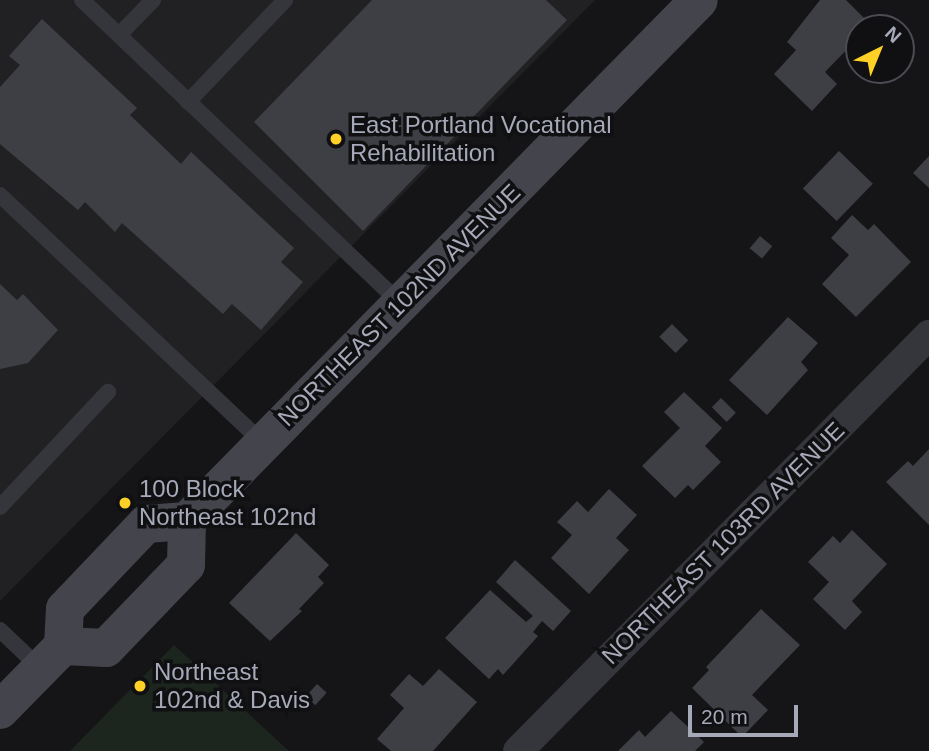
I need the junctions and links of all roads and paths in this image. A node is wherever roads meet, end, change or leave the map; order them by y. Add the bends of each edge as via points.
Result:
1 (82, 0) edge
2 (153, 0) edge
3 (285, 0) edge
4 (699, 0) edge
5 (119, 35) junction
6 (188, 102) junction
7 (0, 195) edge
8 (401, 304) junction
9 (929, 335) edge
10 (108, 393) dead end
11 (263, 443) junction
12 (0, 507) edge
13 (187, 521) junction
14 (0, 630) edge
15 (52, 658) junction
16 (0, 710) edge
17 (518, 751) edge

1 - 5 lane
2 - 5 lane
3 - 6 lane
4 - 8 main road, NORTHEAST 102ND AVENUE
5 - 6 lane
6 - 8 lane
7 - 11 lane
8 - 11 main road, NORTHEAST 102ND AVENUE
9 - 17 street, NORTHEAST 103RD AVENUE
10 - 12 lane
11 - 13 main road, NORTHEAST 102ND AVENUE
13 - 15 main road via 146,524 65,609
13 - 15 main road via 186,565 106,648
14 - 15 lane
15 - 16 main road

